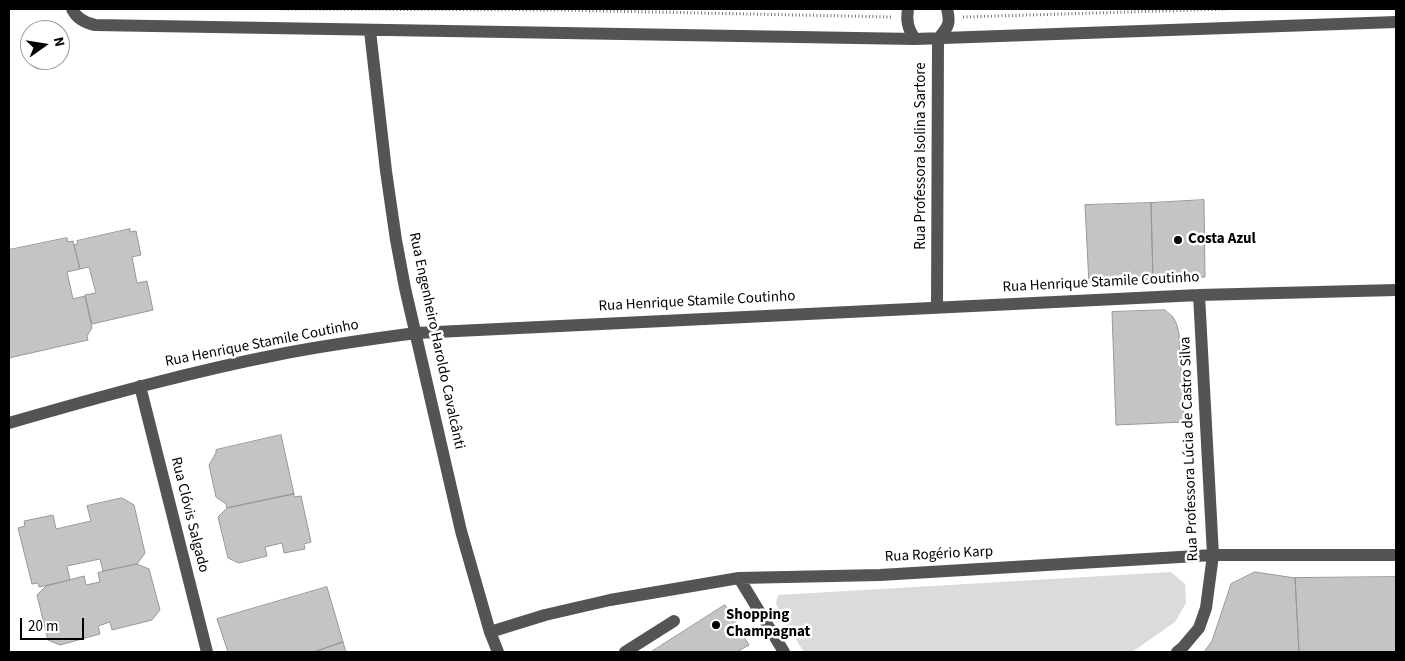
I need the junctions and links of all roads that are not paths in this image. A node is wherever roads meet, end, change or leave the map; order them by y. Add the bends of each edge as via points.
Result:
1 (72, 9) edge
2 (907, 13) edge
3 (948, 13) edge
4 (1396, 22) edge
5 (370, 31) junction
6 (914, 39) junction
7 (938, 39) junction
8 (1396, 290) edge
9 (1199, 295) junction
10 (937, 307) junction
11 (416, 333) junction
12 (140, 386) junction
13 (9, 423) edge
14 (1213, 555) junction
15 (1396, 555) edge
16 (739, 578) junction
17 (674, 621) dead end
18 (490, 632) junction
19 (207, 652) edge
20 (498, 652) edge
21 (625, 652) edge
22 (784, 652) edge
23 (1177, 652) edge

1 - 5 street via 84,23 95,25
2 - 6 street
3 - 7 street, Rua Professora Isolina Sartore via 948,25
4 - 7 street
5 - 6 street
5 - 11 street, Rua Engenheiro Haroldo Cavalcânti via 396,240
6 - 7 street
7 - 10 street, Rua Professora Isolina Sartore
8 - 9 street, Rua Henrique Stamile Coutinho
9 - 10 street, Rua Henrique Stamile Coutinho
9 - 14 street, Rua Professora Lúcia de Castro Silva
10 - 11 street, Rua Henrique Stamile Coutinho
11 - 12 street, Rua Henrique Stamile Coutinho via 281,354
11 - 18 street, Rua Engenheiro Haroldo Cavalcânti via 461,531
12 - 13 street, Rua Henrique Stamile Coutinho
12 - 19 street, Rua Clóvis Salgado
14 - 15 street, Rua Rogério Karp
14 - 16 street, Rua Rogério Karp via 880,575
14 - 23 street, Rua Professora Lúcia de Castro Silva via 1206,608 1199,628
16 - 18 street, Rua Rogério Karp via 610,600
16 - 22 street
17 - 21 street
18 - 20 street, Rua Engenheiro Haroldo Cavalcânti

